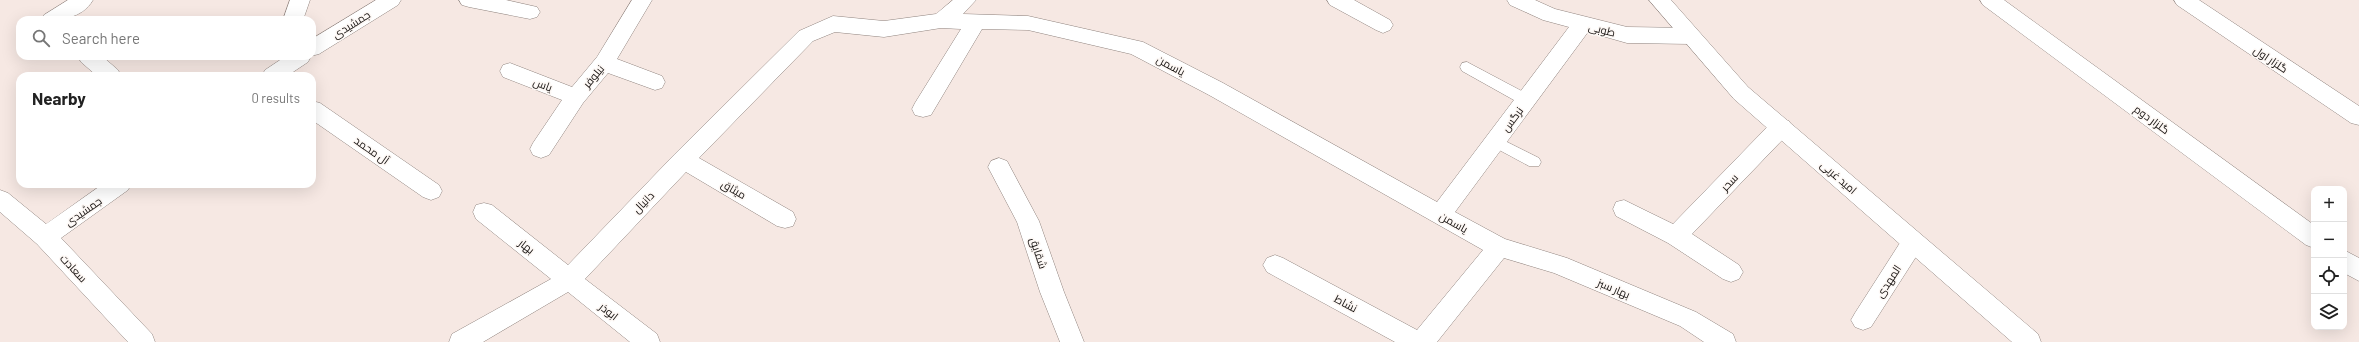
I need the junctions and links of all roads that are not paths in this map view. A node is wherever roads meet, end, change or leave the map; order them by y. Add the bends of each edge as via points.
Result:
1 (83, 0) edge
2 (300, 0) edge
3 (391, 0) edge
4 (469, 0) edge
5 (642, 0) edge
6 (966, 0) edge
7 (1337, 0) edge
8 (1517, 0) edge
9 (1659, 0) edge
10 (1990, 0) edge
11 (2184, 0) edge
12 (530, 12) dead end
13 (57, 16) edge
14 (294, 16) edge
15 (941, 22) junction
16 (976, 22) junction
17 (1583, 24) junction
18 (1383, 25) dead end
19 (806, 36) joint
20 (1691, 36) junction
21 (316, 47) edge
22 (93, 60) edge
23 (295, 60) edge
24 (604, 63) junction
25 (1467, 67) dead end
26 (510, 71) dead end
27 (106, 72) edge
28 (278, 72) edge
29 (655, 82) dead end
30 (576, 97) junction
31 (1526, 100) junction
32 (923, 109) dead end
33 (316, 112) edge
34 (2359, 117) edge
35 (1781, 127) junction
36 (1495, 141) junction
37 (541, 149) dead end
38 (683, 160) junction
39 (1534, 162) dead end
40 (999, 167) dead end
41 (114, 188) edge
42 (431, 192) dead end
43 (2, 203) edge
44 (1624, 209) dead end
45 (484, 212) dead end
46 (1440, 214) junction
47 (785, 219) dead end
48 (1676, 236) junction
49 (2311, 236) edge
50 (45, 237) junction
51 (1914, 242) junction
52 (1499, 247) junction
53 (2347, 262) edge
54 (1275, 265) dead end
55 (2359, 271) edge
56 (1731, 272) dead end
57 (569, 280) junction
58 (1863, 320) dead end
59 (143, 342) edge
60 (461, 342) edge
61 (648, 342) edge
62 (1072, 342) edge
63 (1417, 342) edge
64 (1422, 342) edge
65 (1724, 342) edge
66 (2029, 342) edge

1 - 13 street
2 - 14 street
3 - 21 street, جمشیدی
4 - 12 street
5 - 24 street, نیلوفر
6 - 15 street
7 - 18 street
8 - 17 street, طوبی via 1550,15
9 - 20 street, امید غربی
10 - 49 street, گلزار دوم
11 - 34 street, گلزار اول
15 - 16 street, یاسمن
15 - 19 street, یاسمن via 884,29 833,24
16 - 32 street
16 - 46 street, یاسمن via 1028,23 1136,47
17 - 20 street, طوبی via 1627,35
17 - 31 street, نرگس
19 - 38 street, دانیال
20 - 35 street, امید غربی via 1741,93
22 - 27 street
23 - 28 street
24 - 29 street
24 - 30 street, نیلوفر
25 - 31 lane
26 - 30 street, یاس
30 - 37 street, نیلوفر
31 - 36 street, نرگس
33 - 42 street, آل محمد
35 - 48 street, سحر
35 - 51 street, امید غربی
36 - 39 lane
36 - 46 street, نرگس
38 - 47 street, میثاق
38 - 57 street, دانیال
40 - 62 street, شقایق via 1028,221
41 - 50 street, جمشیدی
43 - 50 street, سعادت
44 - 48 street
45 - 57 street, بهار
46 - 52 street, یاسمن
48 - 56 street
50 - 59 street, سعادت
51 - 58 street, المهدی
51 - 66 street, امید غربی
52 - 64 street
52 - 65 street, بهار سبز via 1559,265 1688,320
53 - 55 street
54 - 63 street, نشاط
57 - 60 street, دانیال
57 - 61 street, ابوذر

